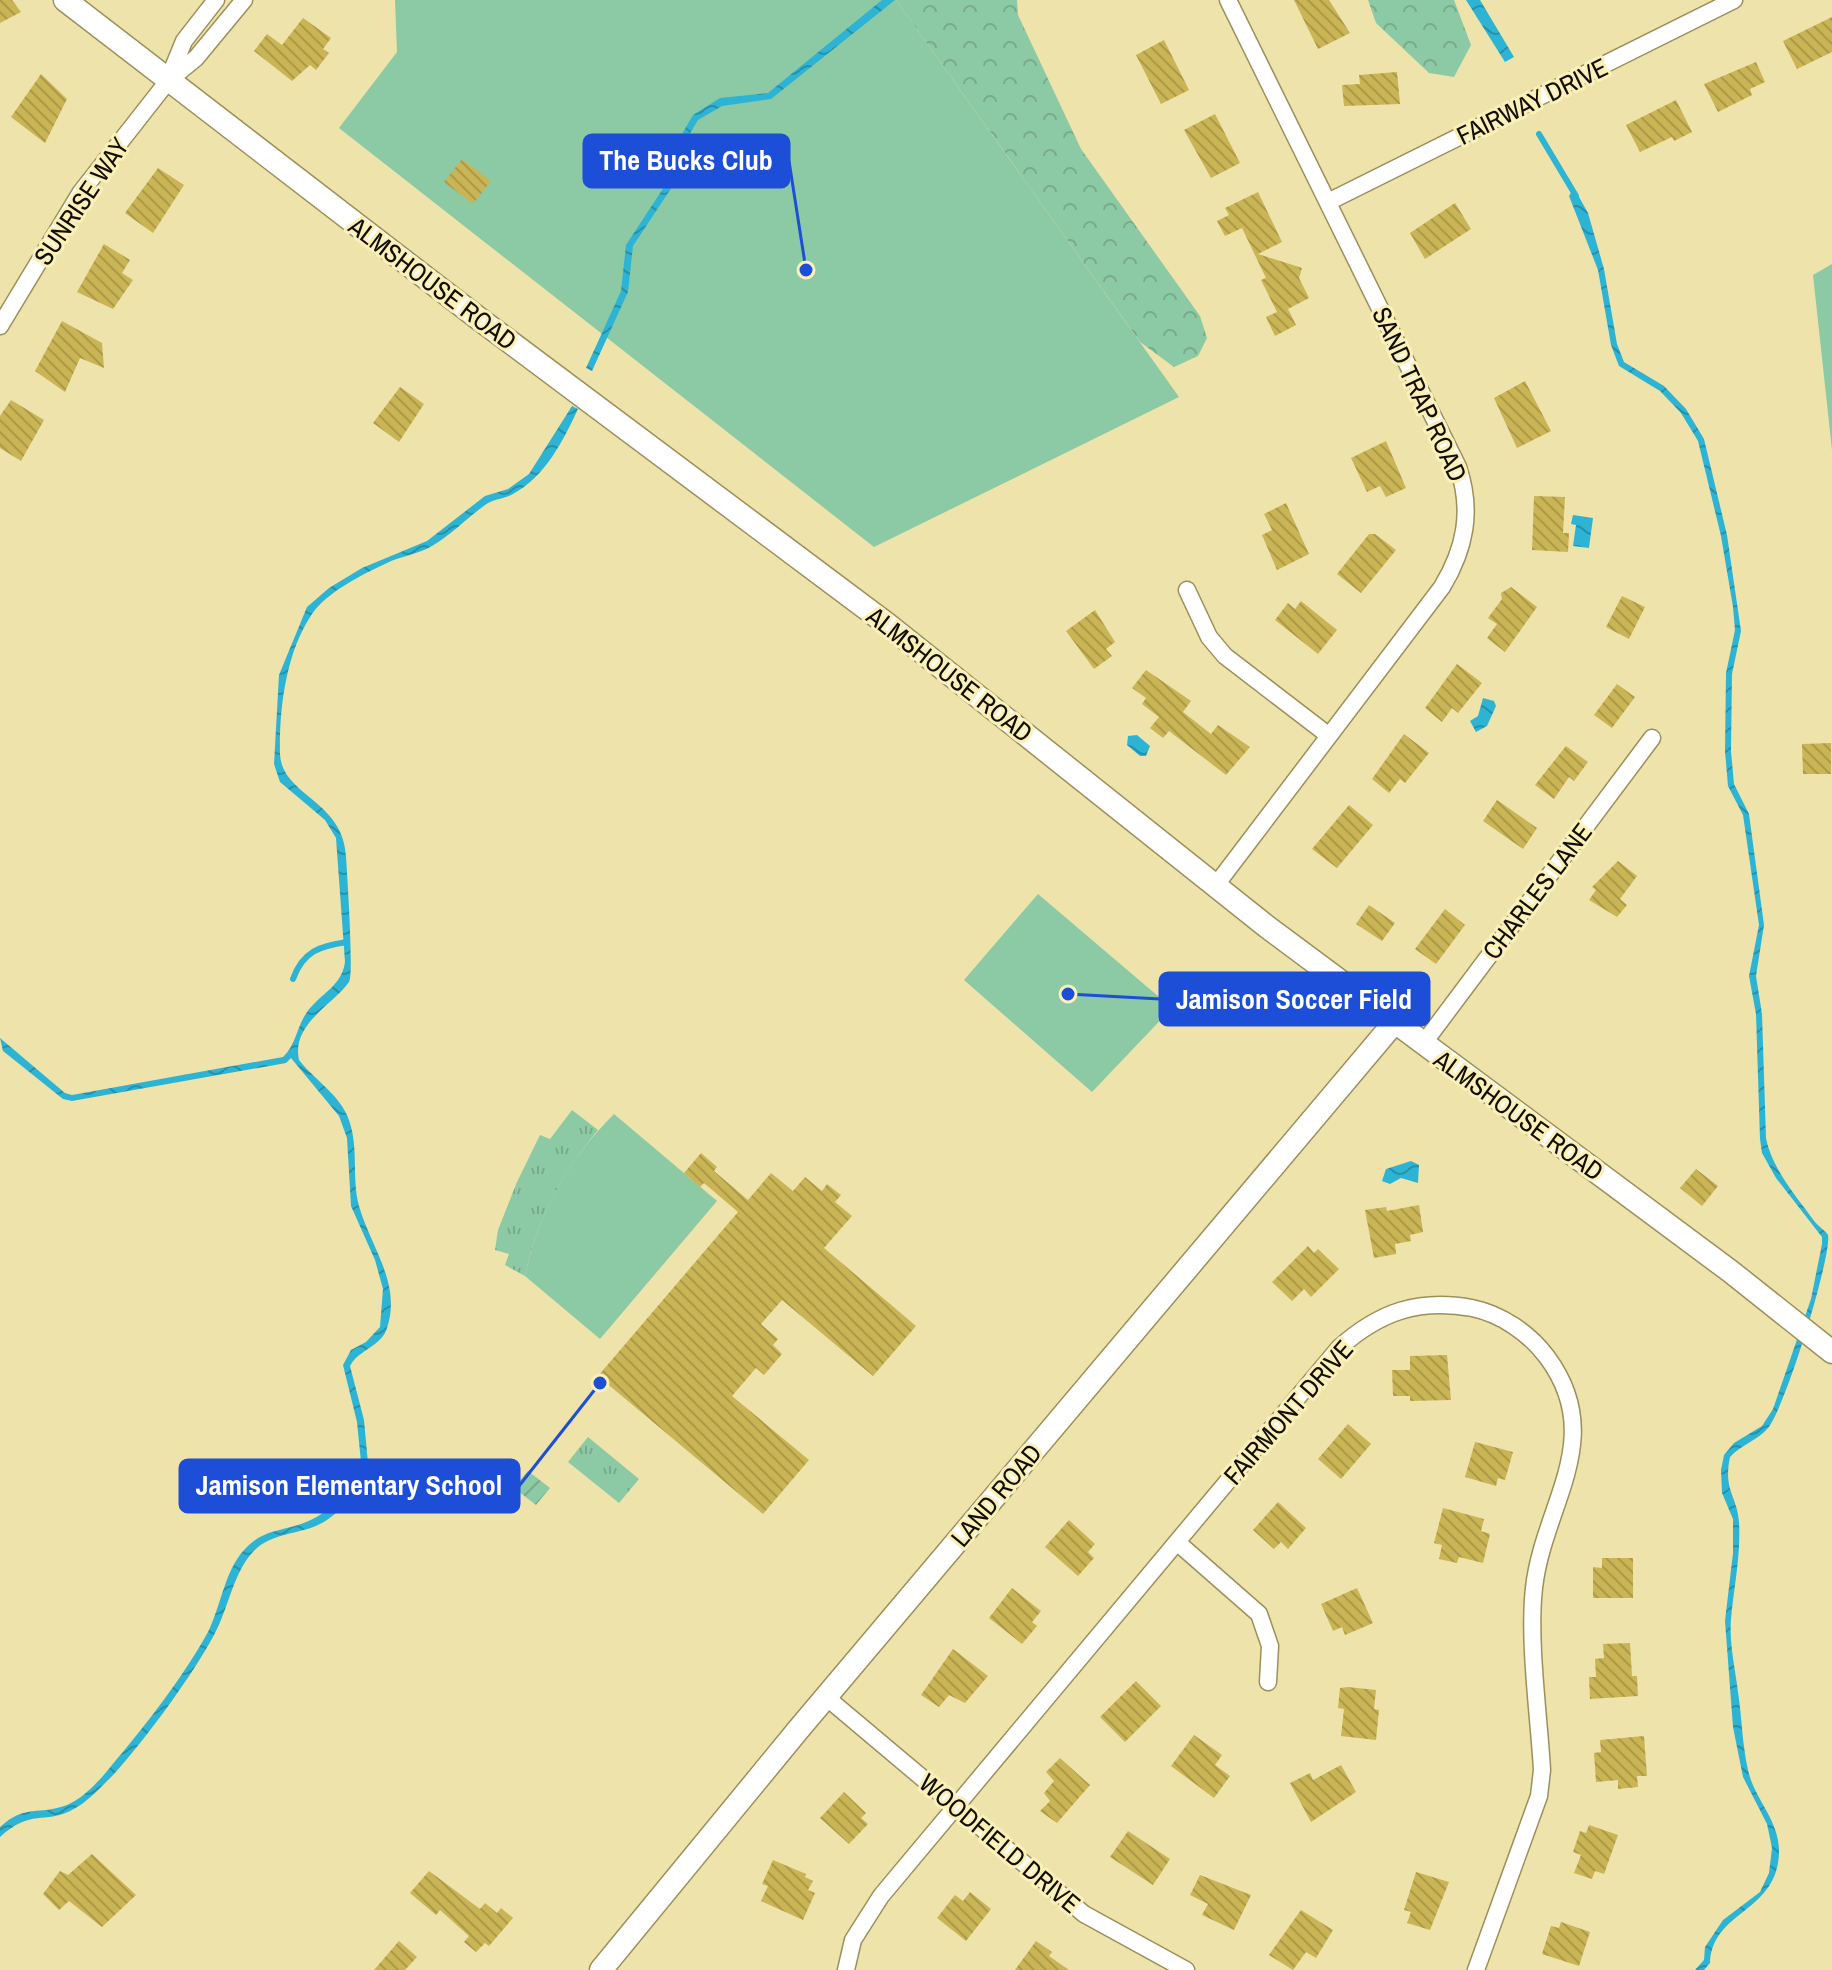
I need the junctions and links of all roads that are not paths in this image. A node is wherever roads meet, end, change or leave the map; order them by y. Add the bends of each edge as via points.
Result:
1 (65, 0) edge
2 (216, 0) edge
3 (244, 0) edge
4 (1228, 0) edge
5 (1734, 0) edge
6 (168, 81) junction
7 (1330, 201) junction
8 (0, 326) edge
9 (1187, 590) dead end
10 (1328, 735) junction
11 (1652, 738) dead end
12 (1216, 885) junction
13 (1394, 1023) junction
14 (1423, 1044) junction
15 (1824, 1346) edge
16 (1178, 1543) junction
17 (1268, 1682) dead end
18 (826, 1697) junction
19 (956, 1807) junction
20 (601, 1970) edge
21 (846, 1970) edge
22 (1186, 1970) edge
23 (1476, 1970) edge

1 - 6 main road, ALMSHOUSE ROAD
2 - 6 street, SUNRISE WAY via 184,41
3 - 6 street, SUNRISE WAY via 196,58
4 - 7 street, SAND TRAP ROAD
5 - 7 street, FAIRWAY DRIVE
6 - 8 street, SUNRISE WAY via 81,192
6 - 12 main road, ALMSHOUSE ROAD via 962,682
7 - 10 street, SAND TRAP ROAD via 1458,467 1466,503 1455,565
9 - 10 street via 1209,637 1225,656
10 - 12 street, SAND TRAP ROAD
11 - 14 street, CHARLES LANE
12 - 13 main road, ALMSHOUSE ROAD
13 - 14 main road, ALMSHOUSE ROAD
13 - 18 main road, LAND ROAD
14 - 15 main road, ALMSHOUSE ROAD
16 - 17 street via 1259,1614 1270,1646
16 - 19 street, FAIRMONT DRIVE
16 - 23 street, FAIRMONT DRIVE via 1339,1348 1383,1316 1423,1304 1478,1309 1521,1330 1555,1367 1570,1407 1574,1447 1533,1591 1539,1796
18 - 19 street, WOODFIELD DRIVE
18 - 20 main road, LAND ROAD
19 - 21 street, FAIRMONT DRIVE via 865,1917
19 - 22 street, WOODFIELD DRIVE via 1084,1914

